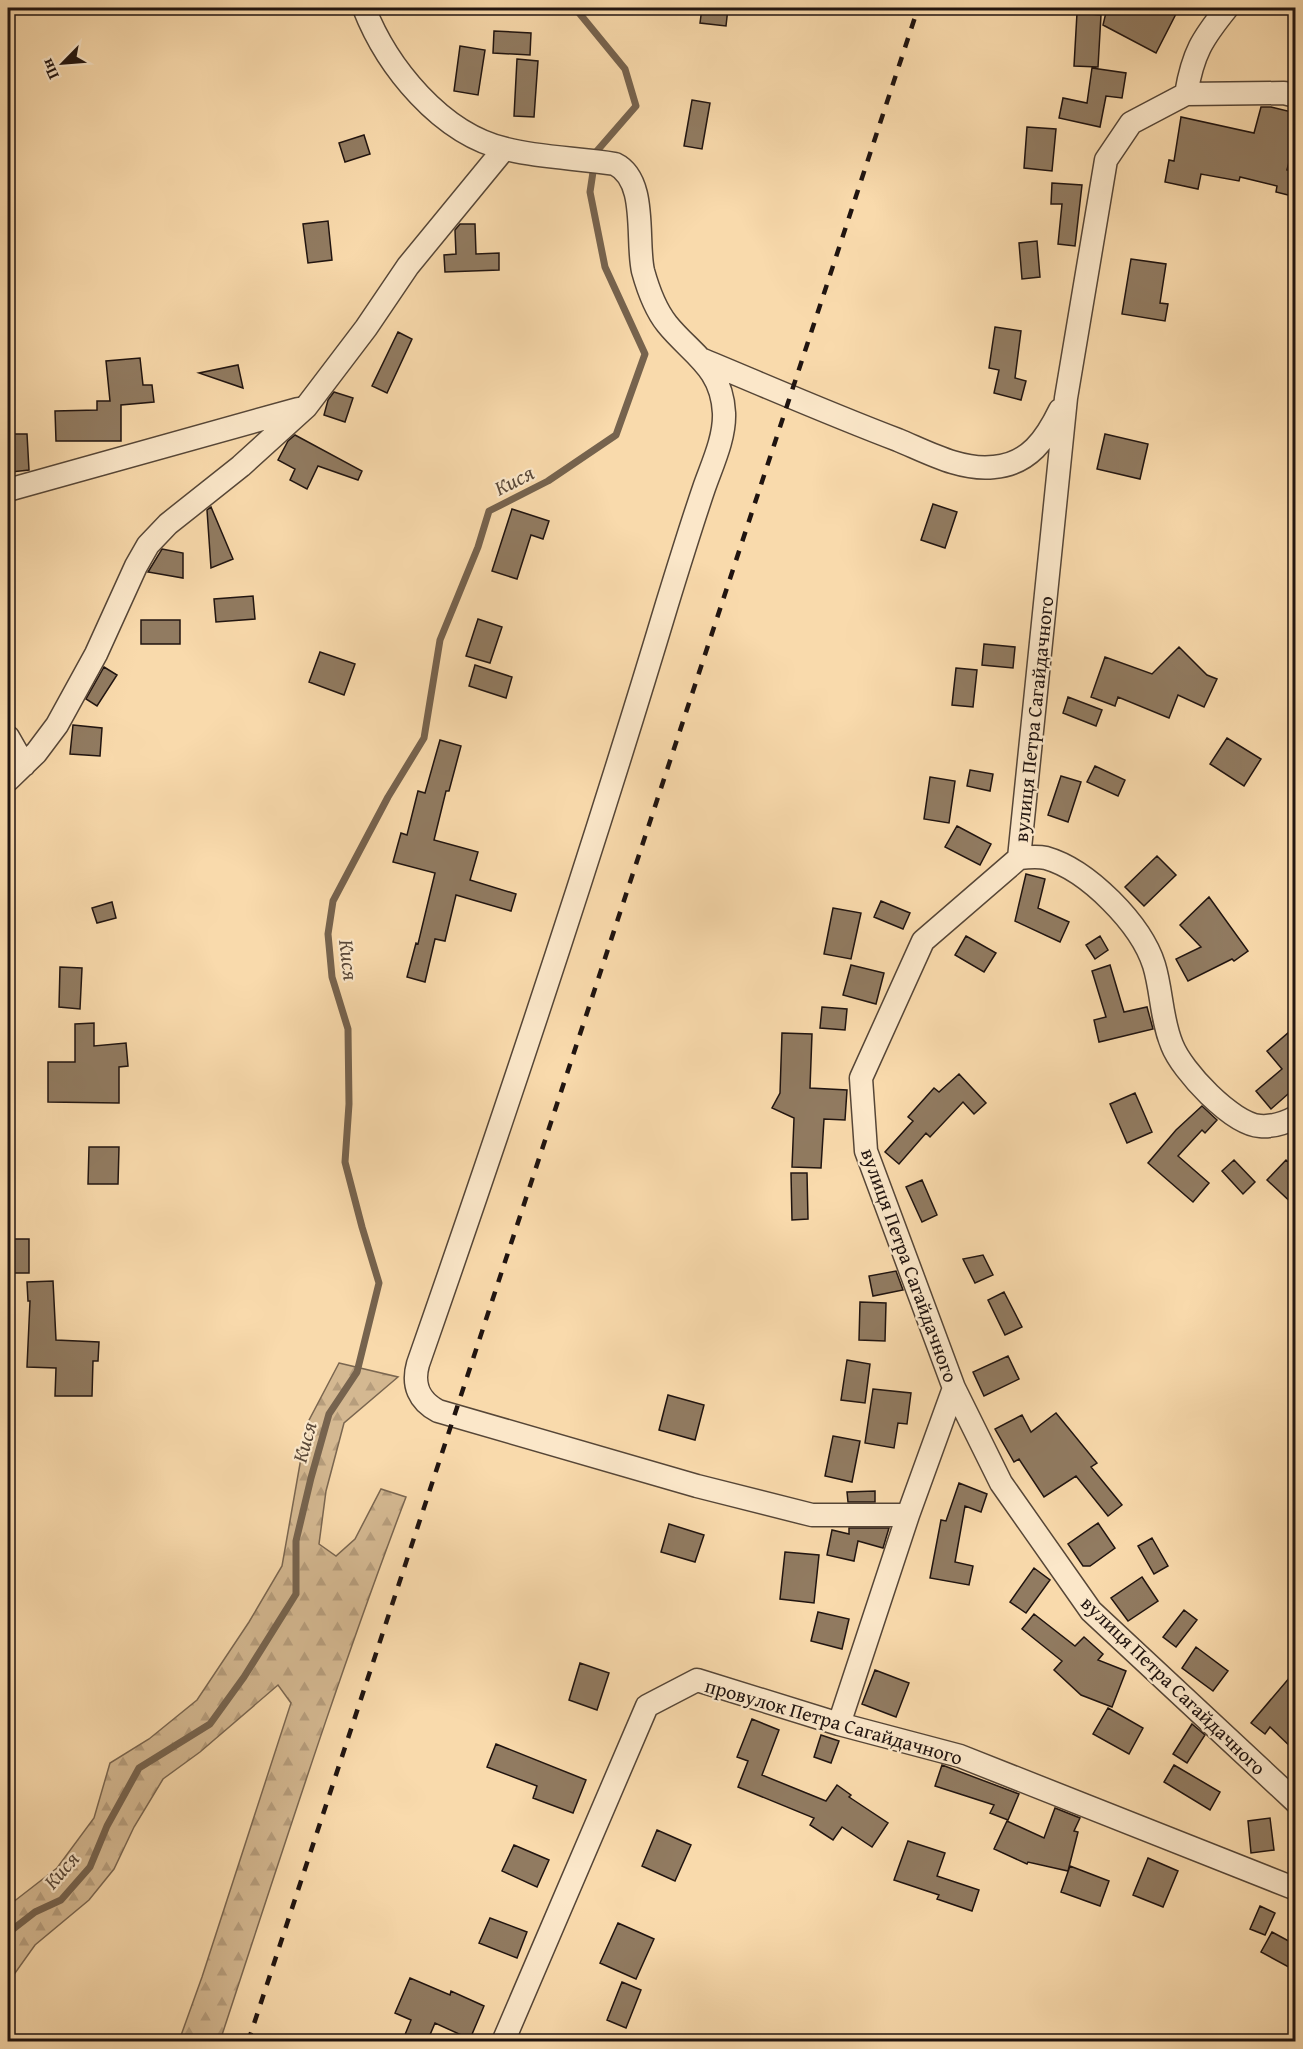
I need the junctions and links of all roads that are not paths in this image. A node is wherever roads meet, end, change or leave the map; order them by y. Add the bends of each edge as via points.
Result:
1 (364, 8) edge
2 (1227, 8) edge
3 (1186, 94) junction
4 (1296, 96) edge
5 (504, 149) junction
6 (703, 360) junction
7 (1066, 398) junction
8 (306, 407) junction
9 (8, 490) edge
10 (8, 736) edge
11 (16, 772) edge
12 (1019, 858) junction
13 (1296, 1117) edge
14 (954, 1388) junction
15 (908, 1515) junction
16 (839, 1724) junction
17 (1296, 1802) edge
18 (1296, 1889) edge
19 (503, 2042) edge

1 - 5 street via 382,45 424,100 452,123
2 - 3 street via 1197,48
3 - 4 street, вулиця Петра Сагайдачного
3 - 7 street, вулиця Петра Сагайдачного via 1131,123 1106,160
5 - 6 street via 615,164 625,170 634,185 641,261 650,293 668,326
5 - 8 street via 408,266
6 - 7 street via 945,459 975,467 1006,465 1030,453 1048,433
6 - 15 street via 723,403 724,422 718,447 552,972 418,1364 415,1384 423,1400 438,1411 726,1494 812,1515
7 - 12 street, вулиця Петра Сагайдачного
8 - 9 street
8 - 11 street via 153,538 57,725
10 - 11 street
12 - 13 street via 1046,858 1069,868 1107,897 1133,924 1154,965 1172,1047 1198,1084 1252,1125 1272,1126
12 - 14 street, вулиця Петра Сагайдачного via 923,941 861,1078 866,1151
14 - 15 street
14 - 17 street, вулиця Петра Сагайдачного via 1000,1483 1091,1611
15 - 16 street
16 - 18 street, провулок Петра Сагайдачного via 960,1756
16 - 19 street, провулок Петра Сагайдачного via 697,1680 648,1706

